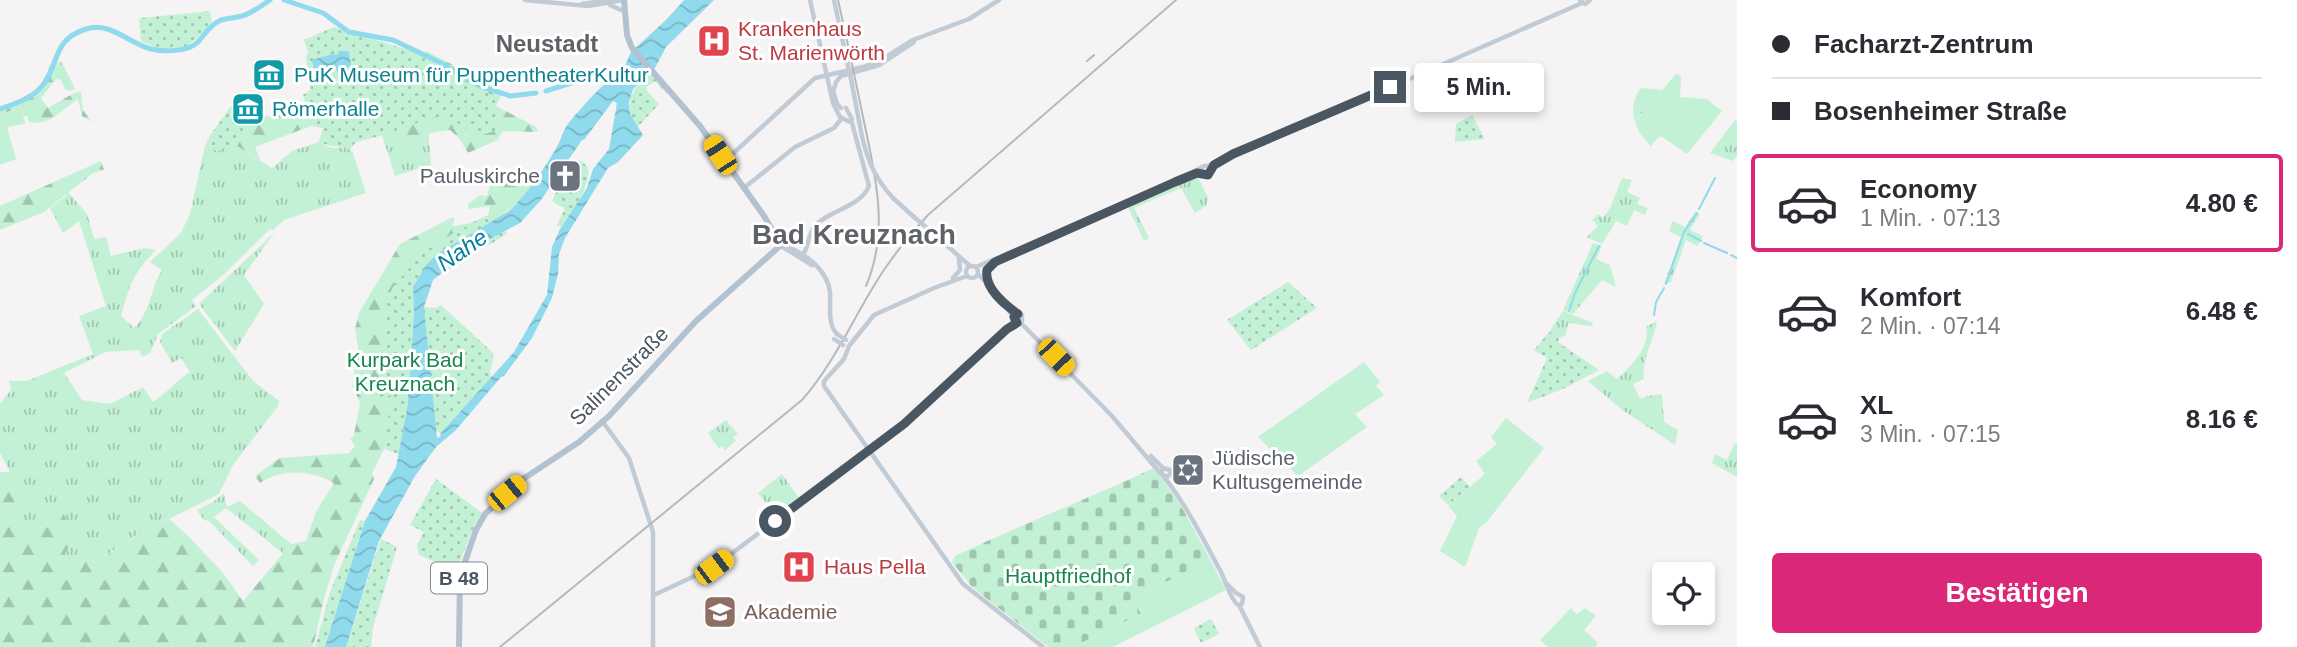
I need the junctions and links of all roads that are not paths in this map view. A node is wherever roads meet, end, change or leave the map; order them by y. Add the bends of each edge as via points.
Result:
1 (525, 0) edge
2 (608, 0) edge
3 (622, 0) edge
4 (810, 0) edge
5 (834, 0) edge
6 (999, 0) edge
7 (1590, 0) edge
8 (1580, 1) edge
9 (581, 4) junction
10 (602, 5) junction
11 (624, 14) junction
12 (920, 37) junction
13 (826, 64) junction
14 (849, 68) junction
15 (828, 74) junction
16 (819, 76) junction
17 (833, 92) junction
18 (854, 92) junction
19 (844, 114) junction
20 (859, 120) junction
21 (724, 162) junction
22 (1209, 168) junction
23 (1201, 171) junction
24 (1175, 182) junction
25 (744, 188) junction
26 (940, 239) junction
27 (781, 244) junction
28 (802, 256) junction
29 (959, 258) junction
30 (1001, 258) junction
31 (995, 262) junction
32 (967, 270) junction
33 (977, 272) junction
34 (952, 279) junction
35 (946, 283) junction
36 (993, 291) junction
37 (1018, 319) junction
38 (848, 343) junction
39 (603, 422) junction
40 (596, 428) junction
41 (608, 429) junction
42 (869, 449) junction
43 (654, 594) junction
44 (1236, 596) junction
45 (1241, 604) junction
46 (458, 647) edge
47 (653, 647) edge
48 (1043, 647) edge
49 (1260, 647) edge

1 - 9 street
2 - 9 street
3 - 10 street
3 - 11 main road
4 - 13 street
5 - 14 street
6 - 12 street via 969,19
7 - 8 street via 1587,4
8 - 22 street
9 - 10 street
10 - 11 street via 615,6
11 - 21 main road via 629,43 701,126
12 - 14 street via 881,60
12 - 17 street via 879,65 841,76
13 - 14 street via 832,69
13 - 15 street
13 - 16 street
14 - 15 street
14 - 18 street, bridge
15 - 16 street
15 - 17 street
15 - 19 street via 831,98
16 - 21 street
17 - 19 street
18 - 19 street
18 - 20 street
19 - 20 street
19 - 25 street via 834,128 795,147
19 - 28 street via 854,124 869,182 867,190 816,225
20 - 26 street, bridge via 871,167 893,198
21 - 25 main road
22 - 23 street
22 - 23 street via 1209,175
23 - 24 street
23 - 24 street
24 - 30 street
25 - 27 main road
26 - 29 street
26 - 32 street
27 - 28 street
27 - 39 main road, Salinenstraße via 696,321
28 - 38 street, bridge via 828,286 829,327 835,337
29 - 32 street
29 - 34 street via 960,270
30 - 31 street
30 - 33 street
31 - 33 street
31 - 36 street via 986,274
32 - 33 street
32 - 33 street
32 - 34 street
32 - 35 street
33 - 36 street
34 - 35 street
35 - 38 street via 874,315
36 - 37 street
37 - 42 street via 927,405
37 - 44 street via 1164,473
38 - 42 street via 845,357 824,381 825,387
39 - 40 main road, Salinenstraße
39 - 41 street
40 - 41 street
40 - 46 main road, Salinenstraße / B 48 via 523,479 481,520 460,576
41 - 43 street via 629,458 651,526
42 - 43 street via 714,567
42 - 48 street via 966,587
43 - 47 street
44 - 45 street via 1234,603
44 - 45 street via 1244,598
45 - 49 street

